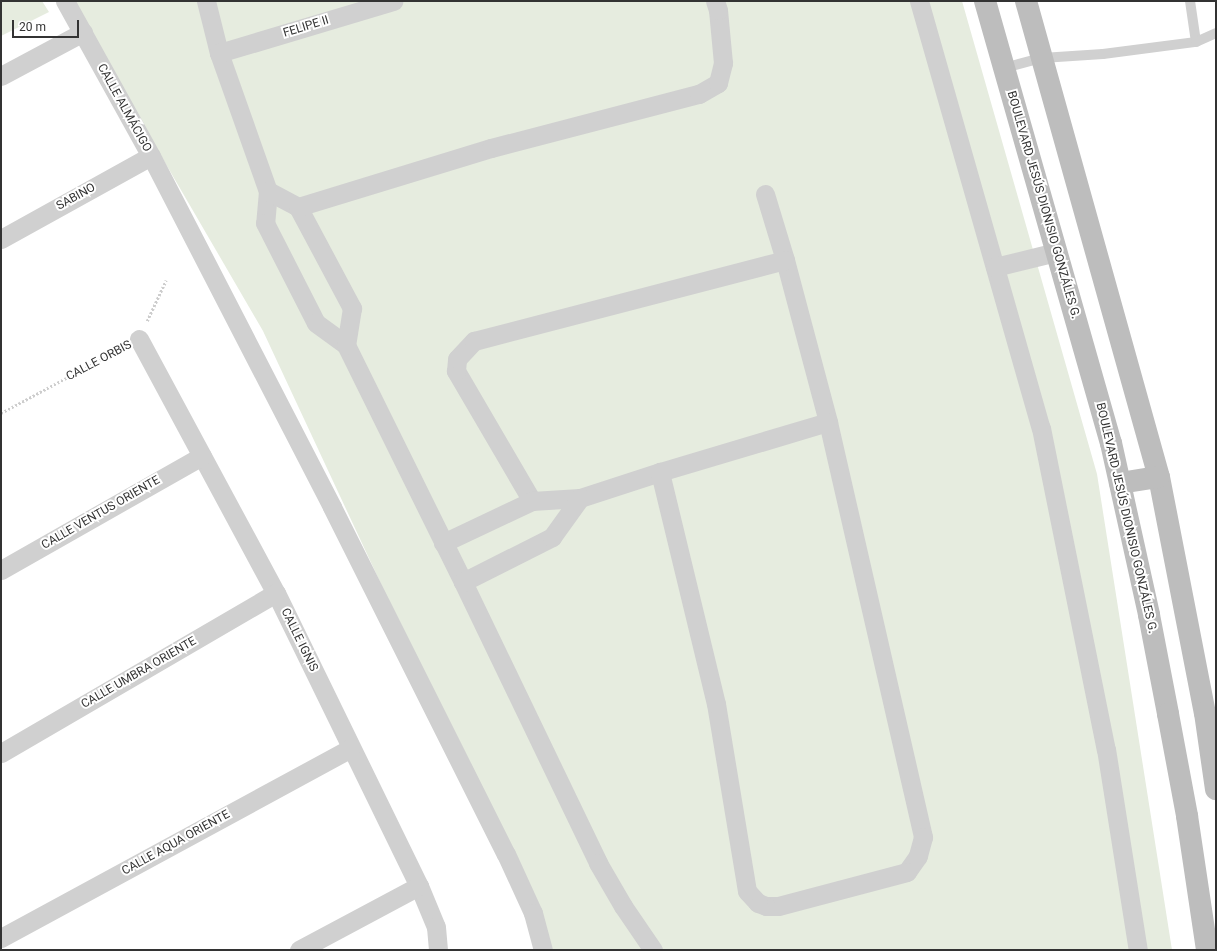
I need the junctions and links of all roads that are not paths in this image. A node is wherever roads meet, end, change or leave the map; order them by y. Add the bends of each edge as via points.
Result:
1 (65, 1) edge
2 (206, 1) edge
3 (394, 1) edge
4 (715, 1) edge
5 (919, 1) edge
6 (985, 1) edge
7 (1026, 1) edge
8 (1190, 1) edge
9 (83, 32) junction
10 (1216, 33) edge
11 (1196, 42) junction
12 (219, 53) junction
13 (1042, 58) junction
14 (1004, 68) junction
15 (1, 76) edge
16 (151, 156) junction
17 (268, 192) junction
18 (765, 194) dead end
19 (298, 207) junction
20 (1, 239) edge
21 (1056, 252) junction
22 (785, 260) junction
23 (995, 267) junction
24 (139, 339) road end
25 (346, 345) junction
26 (828, 422) junction
27 (202, 456) junction
28 (660, 472) junction
29 (1159, 477) junction
30 (1120, 483) junction
31 (580, 498) junction
32 (532, 501) junction
33 (443, 543) junction
34 (1, 570) edge
35 (463, 582) junction
36 (276, 593) junction
37 (351, 748) junction
38 (1, 753) edge
39 (1216, 789) edge
40 (419, 886) junction
41 (1, 938) edge
42 (299, 950) edge
43 (438, 950) edge
44 (543, 950) edge
45 (653, 950) edge
46 (1138, 950) edge
47 (1207, 950) edge

1 - 9 street, CALLE ALMÁCIGO
2 - 12 street
3 - 12 street, FELIPE II
4 - 19 street via 723,63 718,83 698,94 490,148
5 - 23 street
6 - 14 main road, BOULEVARD JESÚS DIONISIO GONZÁLES G.
7 - 13 main road
8 - 11 lane
9 - 15 street
9 - 16 street, CALLE ALMÁCIGO
10 - 11 lane
11 - 13 lane via 1103,54
12 - 17 street
13 - 14 lane
13 - 29 main road
14 - 21 main road, BOULEVARD JESÚS DIONISIO GONZÁLES G.
16 - 20 street, SABINO
16 - 44 street, CALLE ALMÁCIGO via 332,507 506,854 533,913
17 - 19 street
17 - 25 street via 265,223 316,323
18 - 22 street
19 - 25 street via 352,308
21 - 23 street
21 - 30 main road, BOULEVARD JESÚS DIONISIO GONZÁLES G. via 1111,443
22 - 26 street
22 - 32 street via 474,341 457,359 456,371
23 - 46 street via 1041,428 1106,749
24 - 27 street, CALLE IGNIS
25 - 33 street
26 - 28 street
26 - 28 street via 922,837 918,856 907,872 778,906 758,903 747,891 716,704
27 - 34 street, CALLE VENTUS ORIENTE
27 - 36 street, CALLE IGNIS
28 - 31 street
29 - 30 main road
29 - 39 main road via 1204,706
30 - 47 main road, BOULEVARD JESÚS DIONISIO GONZÁLES G. via 1168,714 1187,816
31 - 32 street
31 - 35 street via 552,537
32 - 33 street
33 - 35 street
35 - 45 street via 598,863
36 - 37 street, CALLE IGNIS
36 - 38 street, CALLE UMBRA ORIENTE
37 - 40 street, CALLE IGNIS
37 - 41 street, CALLE AQUA ORIENTE
40 - 42 street
40 - 43 street, CALLE IGNIS via 436,927

